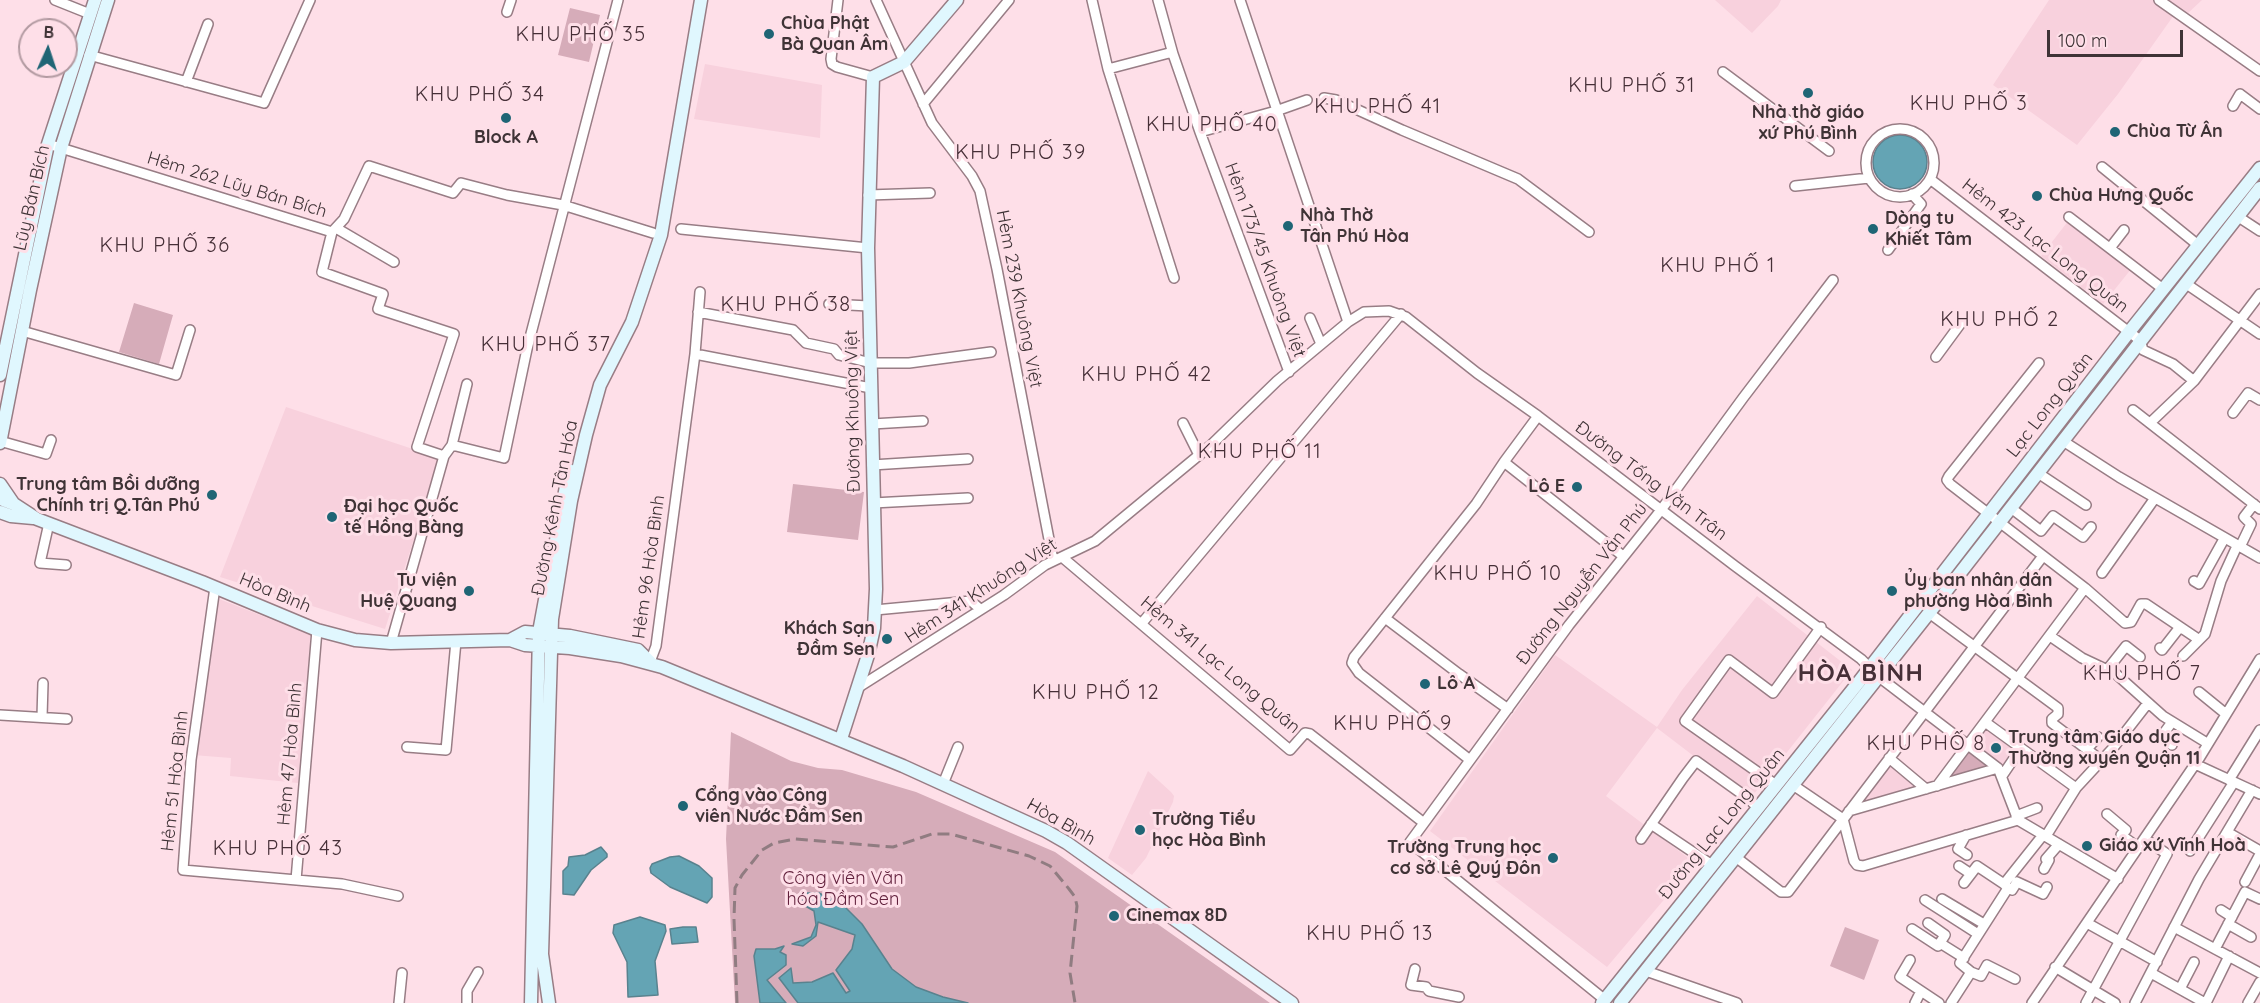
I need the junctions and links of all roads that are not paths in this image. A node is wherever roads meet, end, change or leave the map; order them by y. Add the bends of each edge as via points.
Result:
1 (55, 0) edge
2 (95, 0) edge
3 (108, 0) edge
4 (310, 0) edge
5 (511, 0) edge
6 (618, 0) edge
7 (694, 0) edge
8 (701, 0) edge
9 (838, 0) edge
10 (876, 0) edge
11 (957, 0) edge
12 (1010, 0) edge
13 (1092, 0) edge
14 (1158, 0) edge
15 (1240, 0) edge
16 (2159, 0) edge
17 (507, 12) dead end
18 (90, 14) junction
19 (208, 24) dead end
20 (78, 51) edge
21 (78, 52) edge
22 (78, 54) edge
23 (1173, 54) junction
24 (904, 62) junction
25 (1108, 69) junction
26 (1723, 72) dead end
27 (2260, 72) edge
28 (873, 77) junction
29 (69, 78) edge
30 (73, 78) edge
31 (186, 82) junction
32 (1324, 98) dead end
33 (1307, 100) dead end
34 (923, 104) junction
35 (2233, 106) dead end
36 (2260, 109) edge
37 (1276, 111) junction
38 (1200, 132) junction
39 (48, 144) junction
40 (61, 148) junction
41 (1829, 151) dead end
42 (2102, 167) dead end
43 (2260, 168) edge
44 (1869, 178) junction
45 (1930, 179) junction
46 (1795, 186) dead end
47 (2260, 188) edge
48 (930, 193) dead end
49 (1912, 194) junction
50 (868, 195) junction
51 (563, 205) junction
52 (2070, 216) dead end
53 (2237, 216) junction
54 (658, 222) junction
55 (681, 229) dead end
56 (334, 230) junction
57 (2124, 230) dead end
58 (2260, 231) edge
59 (1589, 232) dead end
60 (2198, 245) junction
61 (868, 248) junction
62 (2110, 248) junction
63 (1888, 250) dead end
64 (394, 262) dead end
65 (1174, 278) dead end
66 (1833, 280) dead end
67 (2185, 283) junction
68 (2163, 289) junction
69 (700, 292) dead end
70 (2260, 294) edge
71 (829, 304) dead end
72 (869, 306) junction
73 (698, 312) junction
74 (1401, 314) junction
75 (1310, 318) dead end
76 (2240, 319) junction
77 (1348, 322) junction
78 (1961, 323) dead end
79 (190, 330) dead end
80 (21, 331) junction
81 (2129, 332) junction
82 (2260, 334) edge
83 (2140, 340) junction
84 (1321, 344) junction
85 (991, 352) dead end
86 (695, 354) junction
87 (1936, 357) dead end
88 (871, 363) junction
89 (2039, 363) dead end
90 (1289, 372) junction
91 (0, 375) edge
92 (2194, 381) junction
93 (466, 384) dead end
94 (871, 388) junction
95 (2259, 397) edge
96 (2133, 410) dead end
97 (2232, 413) dead end
98 (2, 414) edge
99 (1538, 416) junction
100 (923, 421) dead end
101 (2151, 422) junction
102 (1183, 423) dead end
103 (872, 424) junction
104 (51, 440) dead end
105 (2063, 441) junction
106 (0, 442) edge
107 (452, 445) junction
108 (1199, 455) junction
109 (444, 456) junction
110 (968, 459) dead end
111 (1504, 462) junction
112 (872, 465) junction
113 (2038, 473) junction
114 (0, 484) edge
115 (968, 498) dead end
116 (2155, 498) junction
117 (0, 499) edge
118 (873, 503) junction
119 (2085, 505) dead end
120 (2257, 506) edge
121 (2011, 507) junction
122 (1661, 510) junction
123 (6, 512) edge
124 (1989, 514) junction
125 (43, 521) junction
126 (2000, 522) junction
127 (2091, 527) dead end
128 (2224, 538) junction
129 (2239, 547) junction
130 (1623, 556) junction
131 (2043, 556) junction
132 (1058, 558) junction
133 (2260, 558) edge
134 (66, 565) dead end
135 (2103, 573) dead end
136 (2194, 581) dead end
137 (215, 587) junction
138 (2085, 588) junction
139 (980, 609) junction
140 (875, 610) junction
141 (1929, 613) junction
142 (1385, 618) junction
143 (1142, 622) junction
144 (1821, 627) junction
145 (2180, 627) junction
146 (317, 630) junction
147 (2050, 636) junction
148 (545, 639) junction
149 (2198, 639) junction
150 (456, 641) junction
151 (391, 642) junction
152 (1975, 647) junction
153 (2160, 648) dead end
154 (2183, 656) dead end
155 (2140, 657) dead end
156 (2260, 659) edge
157 (650, 662) junction
158 (1870, 666) junction
159 (2107, 670) junction
160 (1879, 677) junction
161 (2018, 679) junction
162 (43, 683) dead end
163 (859, 687) junction
164 (2199, 692) dead end
165 (2148, 703) junction
166 (1508, 709) junction
167 (1924, 712) junction
168 (2226, 714) junction
169 (0, 715) edge
170 (42, 717) junction
171 (67, 718) dead end
172 (1984, 722) junction
173 (2172, 722) junction
174 (2260, 730) edge
175 (2098, 736) dead end
176 (841, 740) junction
177 (2207, 744) junction
178 (1967, 745) junction
179 (2172, 745) dead end
180 (406, 747) dead end
181 (958, 747) dead end
182 (2021, 748) junction
183 (2087, 749) junction
184 (1889, 758) junction
185 (1470, 760) junction
186 (2101, 760) junction
187 (2194, 764) junction
188 (2000, 772) junction
189 (2231, 781) junction
190 (943, 784) junction
191 (1776, 785) junction
192 (1793, 785) junction
193 (1937, 786) junction
194 (2076, 788) junction
195 (1926, 789) junction
196 (2256, 792) edge
197 (1758, 808) junction
198 (2037, 808) dead end
199 (2107, 814) dead end
200 (1846, 815) junction
201 (2017, 818) junction
202 (1424, 823) junction
203 (1651, 824) junction
204 (2227, 832) junction
205 (1966, 835) junction
206 (2044, 836) junction
207 (2260, 837) edge
208 (1641, 839) dead end
209 (2145, 839) junction
210 (2059, 844) junction
211 (2139, 848) junction
212 (2190, 851) dead end
213 (2258, 851) edge
214 (1967, 855) dead end
215 (1737, 858) junction
216 (1712, 865) junction
217 (1959, 866) dead end
218 (2043, 869) dead end
219 (1971, 874) junction
220 (2118, 879) junction
221 (296, 880) junction
222 (2245, 882) dead end
223 (1964, 883) dead end
224 (2006, 886) junction
225 (2047, 887) dead end
226 (398, 896) dead end
227 (1942, 899) dead end
228 (2260, 899) edge
229 (1925, 900) dead end
230 (2220, 910) dead end
231 (2230, 921) junction
232 (1928, 923) dead end
233 (2087, 923) junction
234 (1984, 924) junction
235 (2174, 927) junction
236 (1912, 929) dead end
237 (1978, 934) junction
238 (2251, 937) dead end
239 (2121, 941) junction
240 (1940, 943) junction
241 (2215, 949) junction
242 (2229, 956) junction
243 (1964, 958) junction
244 (1910, 960) dead end
245 (2157, 962) junction
246 (2193, 962) dead end
247 (2055, 968) junction
248 (1415, 969) dead end
249 (1646, 971) junction
250 (478, 972) dead end
251 (1971, 972) junction
252 (402, 973) dead end
253 (2151, 973) junction
254 (2260, 973) edge
255 (2015, 978) dead end
256 (2260, 982) edge
257 (2093, 990) junction
258 (1921, 991) junction
259 (2184, 995) edge
260 (1460, 997) dead end
261 (1604, 1001) edge
262 (2253, 1001) edge
263 (399, 1003) edge
264 (467, 1003) edge
265 (531, 1003) edge
266 (549, 1003) edge
267 (1292, 1003) edge
268 (1620, 1003) edge
269 (1737, 1003) edge
270 (1915, 1003) edge
271 (1940, 1003) edge
272 (1951, 1003) edge
273 (2032, 1003) edge
274 (2086, 1003) edge
275 (2115, 1003) edge
276 (2135, 1003) edge
277 (2205, 1003) edge

1 - 18 street
2 - 18 main road, Lũy Bán Bích
3 - 21 main road, Lũy Bán Bích
4 - 31 street via 264,103
5 - 17 street
6 - 51 street
7 - 54 main road, Đường Kênh Tân Hóa
8 - 54 main road, Đường Kênh Tân Hóa
9 - 28 street via 832,64
10 - 24 street, Hẻm 239 Khuông Việt
11 - 24 main road
12 - 34 street
13 - 25 street
14 - 23 street, Hẻm 173/45 Khuông Việt
15 - 37 street
16 - 27 street
18 - 20 main road, Lũy Bán Bích
19 - 31 street
22 - 31 street
23 - 25 street
23 - 38 street, Hẻm 173/45 Khuông Việt
24 - 28 main road
24 - 34 street, Hẻm 239 Khuông Việt
25 - 65 street
26 - 41 street
28 - 50 main road, Đường Khuông Việt
29 - 39 main road, Lũy Bán Bích
30 - 40 main road, Lũy Bán Bích
32 - 59 street via 1518,179
33 - 37 street
34 - 132 street, Hẻm 239 Khuông Việt via 980,191
35 - 36 street via 2240,94
37 - 38 street
37 - 77 street
38 - 90 street, Hẻm 173/45 Khuông Việt
39 - 40 street, Hẻm 262 Lũy Bán Bích
39 - 91 main road, Lũy Bán Bích
40 - 56 street, Hẻm 262 Lũy Bán Bích
40 - 80 main road, Lũy Bán Bích
42 - 60 street
43 - 60 main road, Lạc Long Quân
44 - 45 street via 1865,162 1870,146 1882,134 1898,129 1925,140 1934,159
44 - 46 street
44 - 49 street via 1892,196
45 - 49 street
45 - 81 street, Hẻm 423 Lạc Long Quân
47 - 53 main road, Lạc Long Quân
48 - 50 street
49 - 63 street via 1921,204
50 - 61 main road, Đường Khuông Việt
51 - 54 street, Hẻm 262 Lũy Bán Bích
51 - 56 street, Hẻm 262 Lũy Bán Bích via 461,183 453,193 369,166 344,219
51 - 107 street via 504,458
52 - 62 street
53 - 58 street
53 - 67 main road, Lạc Long Quân
54 - 148 main road, Đường Kênh Tân Hóa via 632,302 593,383 578,433 562,499
55 - 61 street
56 - 64 street
56 - 109 street via 322,272 383,294 378,309 454,334 417,447
57 - 62 street
60 - 68 main road, Lạc Long Quân
61 - 72 main road, Đường Khuông Việt
62 - 68 street
66 - 122 street, Đường Nguyễn Văn Phú
67 - 76 street
67 - 83 main road, Lạc Long Quân
68 - 81 main road, Lạc Long Quân
69 - 73 street, Hẻm 96 Hòa Bình
70 - 76 street
71 - 72 street
72 - 88 main road, Đường Khuông Việt
73 - 86 street, Hẻm 96 Hòa Bình
73 - 88 street via 793,330 806,343
74 - 77 street, Hẻm 341 Khuông Việt via 1374,310
74 - 99 street, Đường Tống Văn Trân
74 - 143 street
75 - 84 street
76 - 82 street
76 - 92 street
77 - 84 street, Hẻm 341 Khuông Việt
78 - 87 street
79 - 80 street via 176,375
80 - 98 main road, Lũy Bán Bích
81 - 83 street, Hẻm 423 Lạc Long Quân
81 - 124 main road, Lạc Long Quân
83 - 92 street, Hẻm 423 Lạc Long Quân via 2143,350 2173,364
83 - 105 main road, Lạc Long Quân
84 - 90 street, Hẻm 341 Khuông Việt
85 - 88 street via 909,363
86 - 94 street
86 - 157 street, Hẻm 96 Hòa Bình via 656,646
88 - 94 main road, Đường Khuông Việt
89 - 124 street via 1947,480
90 - 108 street, Hẻm 341 Khuông Việt
92 - 101 street
93 - 107 street
94 - 103 main road, Đường Khuông Việt
95 - 97 street via 2248,393
96 - 101 street
98 - 106 main road, Lũy Bán Bích
99 - 111 street
99 - 122 street, Đường Tống Văn Trân
100 - 103 street
101 - 120 street
102 - 108 street
103 - 112 main road, Đường Khuông Việt
104 - 106 street via 46,454
105 - 113 main road, Lạc Long Quân
105 - 116 street
107 - 109 street
108 - 132 street, Hẻm 341 Khuông Việt via 1095,541
109 - 151 street
110 - 112 street
111 - 130 street
111 - 142 street via 1476,504
112 - 118 main road, Đường Khuông Việt
113 - 119 street
113 - 121 main road, Lạc Long Quân
114 - 123 main road
115 - 118 street
116 - 128 street
116 - 135 street
117 - 123 main road, Hòa Bình
118 - 140 main road, Đường Khuông Việt
120 - 129 street via 2244,517 2251,524
121 - 126 main road, Lạc Long Quân
121 - 127 street via 2042,531 2053,516 2082,537
122 - 130 street, Đường Nguyễn Văn Phú
122 - 144 street, Đường Tống Văn Trân
123 - 125 main road, Hòa Bình
124 - 126 street
124 - 158 main road, Lạc Long Quân
125 - 134 street via 40,563
125 - 137 main road, Hòa Bình
126 - 131 street
126 - 141 main road, Lạc Long Quân
128 - 129 street
128 - 136 street via 2199,584
129 - 133 street
129 - 149 street via 2221,581 2205,634
130 - 166 street, Đường Nguyễn Văn Phú
131 - 138 street
131 - 152 street
132 - 139 street, Hẻm 341 Khuông Việt
132 - 143 street, Hẻm 341 Lạc Long Quân
137 - 146 main road, Hòa Bình
137 - 221 street, Hẻm 51 Hòa Bình via 192,760 183,870
138 - 145 street via 2128,624 2143,603
138 - 147 street
139 - 140 street via 971,601
139 - 163 street, Hẻm 341 Khuông Việt
140 - 163 main road, Đường Khuông Việt
141 - 152 street
141 - 160 main road, Lạc Long Quân
142 - 166 street
142 - 185 street via 1354,657 1354,667
143 - 202 street, Hẻm 341 Lạc Long Quân via 1290,750 1303,734 1310,734
144 - 158 street, Đường Tống Văn Trân
144 - 191 street via 1773,693 1729,660 1685,721
145 - 149 street
145 - 153 street
146 - 151 main road, Hòa Bình via 355,640
146 - 221 street, Hẻm 47 Hòa Bình
147 - 159 street
147 - 161 street
148 - 150 main road, Hòa Bình via 525,632 510,640
148 - 157 main road, Hòa Bình
148 - 265 main road, Đường Kênh Tân Hóa
148 - 266 main road, Đường Kênh Tân Hóa via 549,661 542,954
149 - 154 street
150 - 151 main road, Hòa Bình
150 - 180 street via 446,750
152 - 161 street
152 - 167 street
155 - 159 street via 2126,646
156 - 168 street
157 - 176 main road, Hòa Bình
158 - 160 street, Đường Tống Văn Trân
158 - 191 main road, Đường Lạc Long Quân
159 - 165 street
160 - 167 street, Đường Tống Văn Trân
160 - 192 main road, Đường Lạc Long Quân
161 - 172 street
161 - 183 street via 2058,708 2052,723
162 - 170 street
163 - 176 main road, Đường Khuông Việt
164 - 168 street
165 - 173 street
165 - 186 street
166 - 185 street, Đường Nguyễn Văn Phú
167 - 178 street, Đường Tống Văn Trân
167 - 184 street
168 - 177 street
169 - 170 street
170 - 171 street
172 - 178 street
172 - 182 street
173 - 177 street
173 - 179 street via 2161,737
174 - 189 street
175 - 183 street
176 - 190 main road, Hòa Bình
177 - 187 street
178 - 188 street, Đường Tống Văn Trân
178 - 193 street
181 - 190 street
182 - 188 street
182 - 194 street
183 - 186 street
184 - 195 street
184 - 200 street
185 - 202 street, Đường Nguyễn Văn Phú
186 - 194 street
187 - 189 street
187 - 209 street
188 - 193 street
188 - 201 street
189 - 196 street
189 - 212 street
190 - 267 main road, Hòa Bình via 1067,843
191 - 197 main road, Đường Lạc Long Quân
192 - 200 street
192 - 215 main road, Đường Lạc Long Quân
193 - 195 street
194 - 206 street
195 - 200 street
196 - 204 street
197 - 203 street via 1696,761
197 - 216 main road, Đường Lạc Long Quân
198 - 201 street
199 - 211 street via 2126,830 2121,835
200 - 205 street via 1857,865
200 - 215 street via 1788,892
201 - 205 street
201 - 206 street
202 - 261 street via 1410,842
203 - 208 street
203 - 216 street
204 - 213 street
204 - 235 street
205 - 214 street via 1958,849
206 - 210 street
206 - 224 street
207 - 213 street
209 - 211 street
209 - 239 street via 2168,854
210 - 218 street via 2046,858 2049,860
210 - 220 street
211 - 220 street
213 - 222 street
215 - 249 main road, Đường Lạc Long Quân
216 - 261 main road, Đường Lạc Long Quân
217 - 219 street
219 - 223 street
219 - 224 street via 1980,866
220 - 233 street
221 - 226 street, Hẻm 51 Hòa Bình via 342,884
224 - 225 street via 2012,890 2017,882 2043,894
224 - 234 street
227 - 234 street
228 - 231 street via 2244,892
229 - 237 street
230 - 231 street
231 - 238 street
231 - 241 street
232 - 240 street via 1945,935
233 - 239 street
233 - 247 street
234 - 237 street
235 - 241 street
235 - 245 street
236 - 240 street via 1938,946
237 - 243 street
239 - 245 street
239 - 257 street
240 - 243 street
241 - 242 street
242 - 254 street
242 - 277 street
243 - 251 street via 1960,963
244 - 258 street via 1900,977
245 - 253 street
246 - 259 street
247 - 257 street
247 - 273 street
248 - 260 street via 1411,985
249 - 268 main road, Đường Lạc Long Quân
249 - 269 street
250 - 264 street via 467,991
251 - 255 street via 1981,976 1987,965
251 - 272 street
252 - 263 street
253 - 259 street
253 - 276 street
256 - 262 street
257 - 274 street
257 - 275 street
258 - 270 street
258 - 271 street
259 - 277 street

